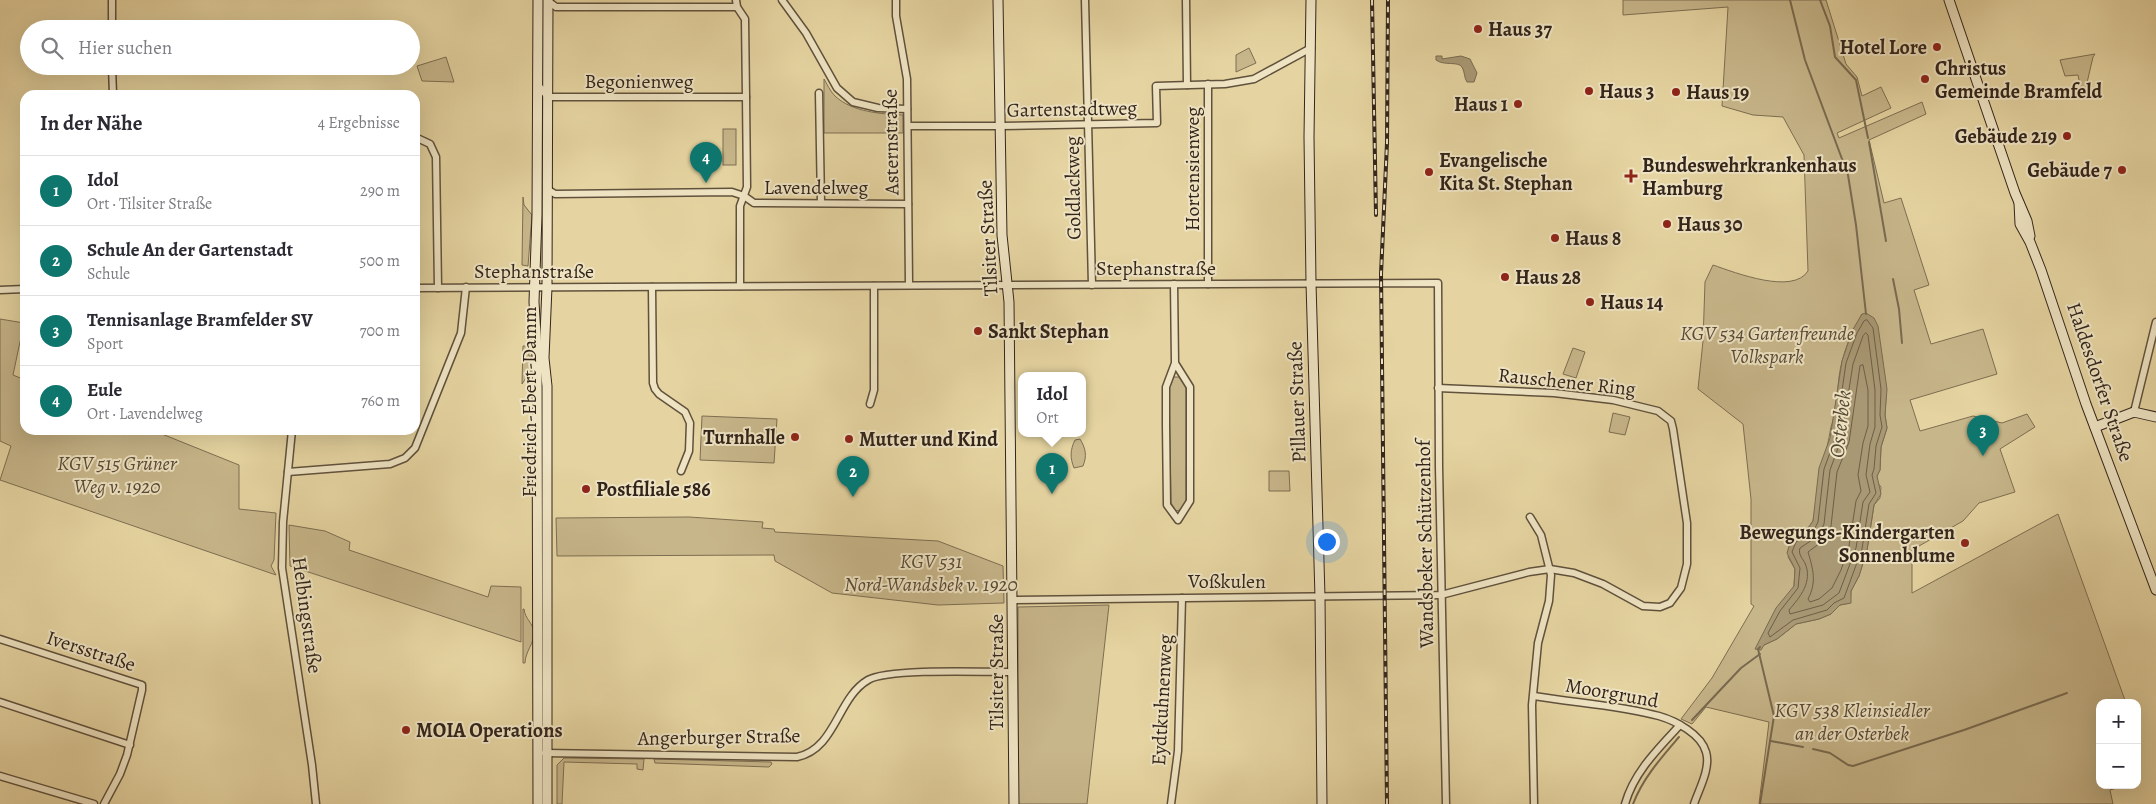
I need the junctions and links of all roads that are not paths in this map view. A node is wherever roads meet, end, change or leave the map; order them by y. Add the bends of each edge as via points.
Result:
1 (112, 0) edge
2 (545, 0) edge
3 (782, 0) edge
4 (896, 0) edge
5 (998, 0) edge
6 (1085, 0) edge
7 (1186, 0) edge
8 (1312, 0) edge
9 (1950, 0) edge
10 (736, 4) edge
11 (112, 20) edge
12 (1311, 48) junction
13 (112, 75) edge
14 (1208, 84) junction
15 (538, 85) junction
16 (1187, 85) junction
17 (113, 90) edge
18 (819, 93) dead end
19 (548, 97) junction
20 (746, 97) junction
21 (907, 109) junction
22 (1088, 125) junction
23 (908, 126) junction
24 (1000, 126) junction
25 (420, 140) edge
26 (547, 189) junction
27 (744, 196) junction
28 (821, 203) junction
29 (908, 204) junction
30 (1311, 283) junction
31 (1438, 283) joint
32 (1174, 284) junction
33 (1208, 284) junction
34 (909, 285) junction
35 (1007, 285) junction
36 (1092, 285) junction
37 (740, 286) junction
38 (874, 286) junction
39 (466, 287) junction
40 (534, 287) junction
41 (547, 287) junction
42 (652, 287) junction
43 (420, 288) edge
44 (438, 288) junction
45 (0, 290) edge
46 (20, 290) edge
47 (2156, 322) edge
48 (1175, 363) junction
49 (1438, 388) junction
50 (870, 404) dead end
51 (2134, 412) junction
52 (2156, 417) edge
53 (2095, 428) junction
54 (292, 435) edge
55 (681, 471) dead end
56 (288, 472) junction
57 (1530, 517) dead end
58 (1550, 569) junction
59 (2156, 590) edge
60 (1441, 595) junction
61 (1320, 597) junction
62 (1182, 598) junction
63 (1012, 600) junction
64 (0, 639) edge
65 (1013, 672) junction
66 (1534, 696) junction
67 (0, 702) edge
68 (1680, 725) junction
69 (130, 745) junction
70 (542, 753) junction
71 (0, 776) edge
72 (94, 804) edge
73 (104, 804) edge
74 (316, 804) edge
75 (538, 804) edge
76 (547, 804) edge
77 (1014, 804) edge
78 (1171, 804) edge
79 (1322, 804) edge
80 (1446, 804) edge
81 (1534, 804) edge
82 (1625, 804) edge
83 (1694, 804) edge

1 - 11 street
2 - 10 street via 556,7
2 - 15 street, Friedrich-Ebert-Damm
2 - 19 street, Friedrich-Ebert-Damm
3 - 21 street via 806,33 838,88 853,102 878,108
4 - 21 street, Asternstraße via 906,71
5 - 24 street, Tilsiter Straße
6 - 22 street, Goldlackweg
7 - 16 street
8 - 12 street, Pillauer Straße
9 - 53 street, Haldesdorfer Straße
10 - 20 street via 745,19
12 - 14 street, Gartenstadtweg via 1254,79
12 - 30 street, Pillauer Straße
13 - 17 street
14 - 16 street, Gartenstadtweg
14 - 33 street, Hortensienweg
15 - 19 street
15 - 40 street, Friedrich-Ebert-Damm
16 - 22 street, Gartenstadtweg via 1156,86 1157,123
18 - 28 street
19 - 20 street, Begonienweg
19 - 26 street, Friedrich-Ebert-Damm
20 - 27 street via 747,187
21 - 23 street, Asternstraße
22 - 24 street, Gartenstadtweg
22 - 36 street, Goldlackweg
23 - 24 street, Gartenstadtweg
23 - 29 street, Asternstraße
24 - 35 street, Tilsiter Straße via 1002,235
25 - 44 street via 430,144 436,156
26 - 27 street, Lavendelweg via 555,194 732,192
26 - 41 street, Friedrich-Ebert-Damm
27 - 28 street, Lavendelweg via 754,203
27 - 37 street via 740,206
28 - 29 street, Lavendelweg
29 - 34 street, Asternstraße
30 - 31 street, Stephanstraße
30 - 33 street, Stephanstraße
30 - 61 street, Pillauer Straße
31 - 49 street, Wandsbeker Schützenhof
32 - 33 street, Stephanstraße
32 - 36 street, Stephanstraße
32 - 48 street
34 - 35 street, Stephanstraße
34 - 38 street, Stephanstraße
35 - 36 street, Stephanstraße
35 - 63 street, Tilsiter Straße via 1010,302
37 - 38 street, Stephanstraße
37 - 42 street, Stephanstraße
38 - 50 street via 874,390
39 - 40 street, Stephanstraße
39 - 44 street, Stephanstraße
39 - 56 street via 461,333 415,448 405,458 390,464
40 - 41 street, Stephanstraße
40 - 70 street, Friedrich-Ebert-Damm
41 - 42 street, Stephanstraße
41 - 70 street, Friedrich-Ebert-Damm
42 - 55 street via 654,389 685,412 690,423 689,450
43 - 44 street, Stephanstraße
45 - 46 street
47 - 51 street
48 - 48 street via 1166,387 1167,505 1178,520 1190,500 1190,387
49 - 58 street, Rauschener Ring via 1610,399 1658,411 1671,422 1688,543 1683,582 1670,603 1660,607 1643,606 1603,584 1574,573
49 - 60 street, Wandsbeker Schützenhof
51 - 52 street
51 - 53 street
53 - 59 street, Haldesdorfer Straße
54 - 56 street, Helbingstraße
56 - 74 street, Helbingstraße via 282,568
57 - 58 street via 1541,535
58 - 60 street, Rauschener Ring
58 - 66 street via 1549,601 1538,643
60 - 61 street, Voßkulen
60 - 80 street, Wandsbeker Schützenhof
61 - 62 street, Voßkulen
61 - 79 street, Pillauer Straße
62 - 63 street, Voßkulen
62 - 78 street, Eydtkuhnenweg via 1178,751
63 - 65 street, Tilsiter Straße
64 - 69 street, Iversstraße via 142,685
65 - 70 street, Angerburger Straße via 903,674 871,678 855,691 822,743 812,752 797,757
65 - 77 street, Tilsiter Straße
66 - 68 street, Moorgrund via 1661,716
66 - 81 street
67 - 69 street
68 - 82 street via 1641,770
68 - 83 street, Moorgrund via 1700,742 1706,753 1707,766
69 - 73 street via 120,774
70 - 75 street, Friedrich-Ebert-Damm
70 - 76 street, Friedrich-Ebert-Damm
71 - 72 street

